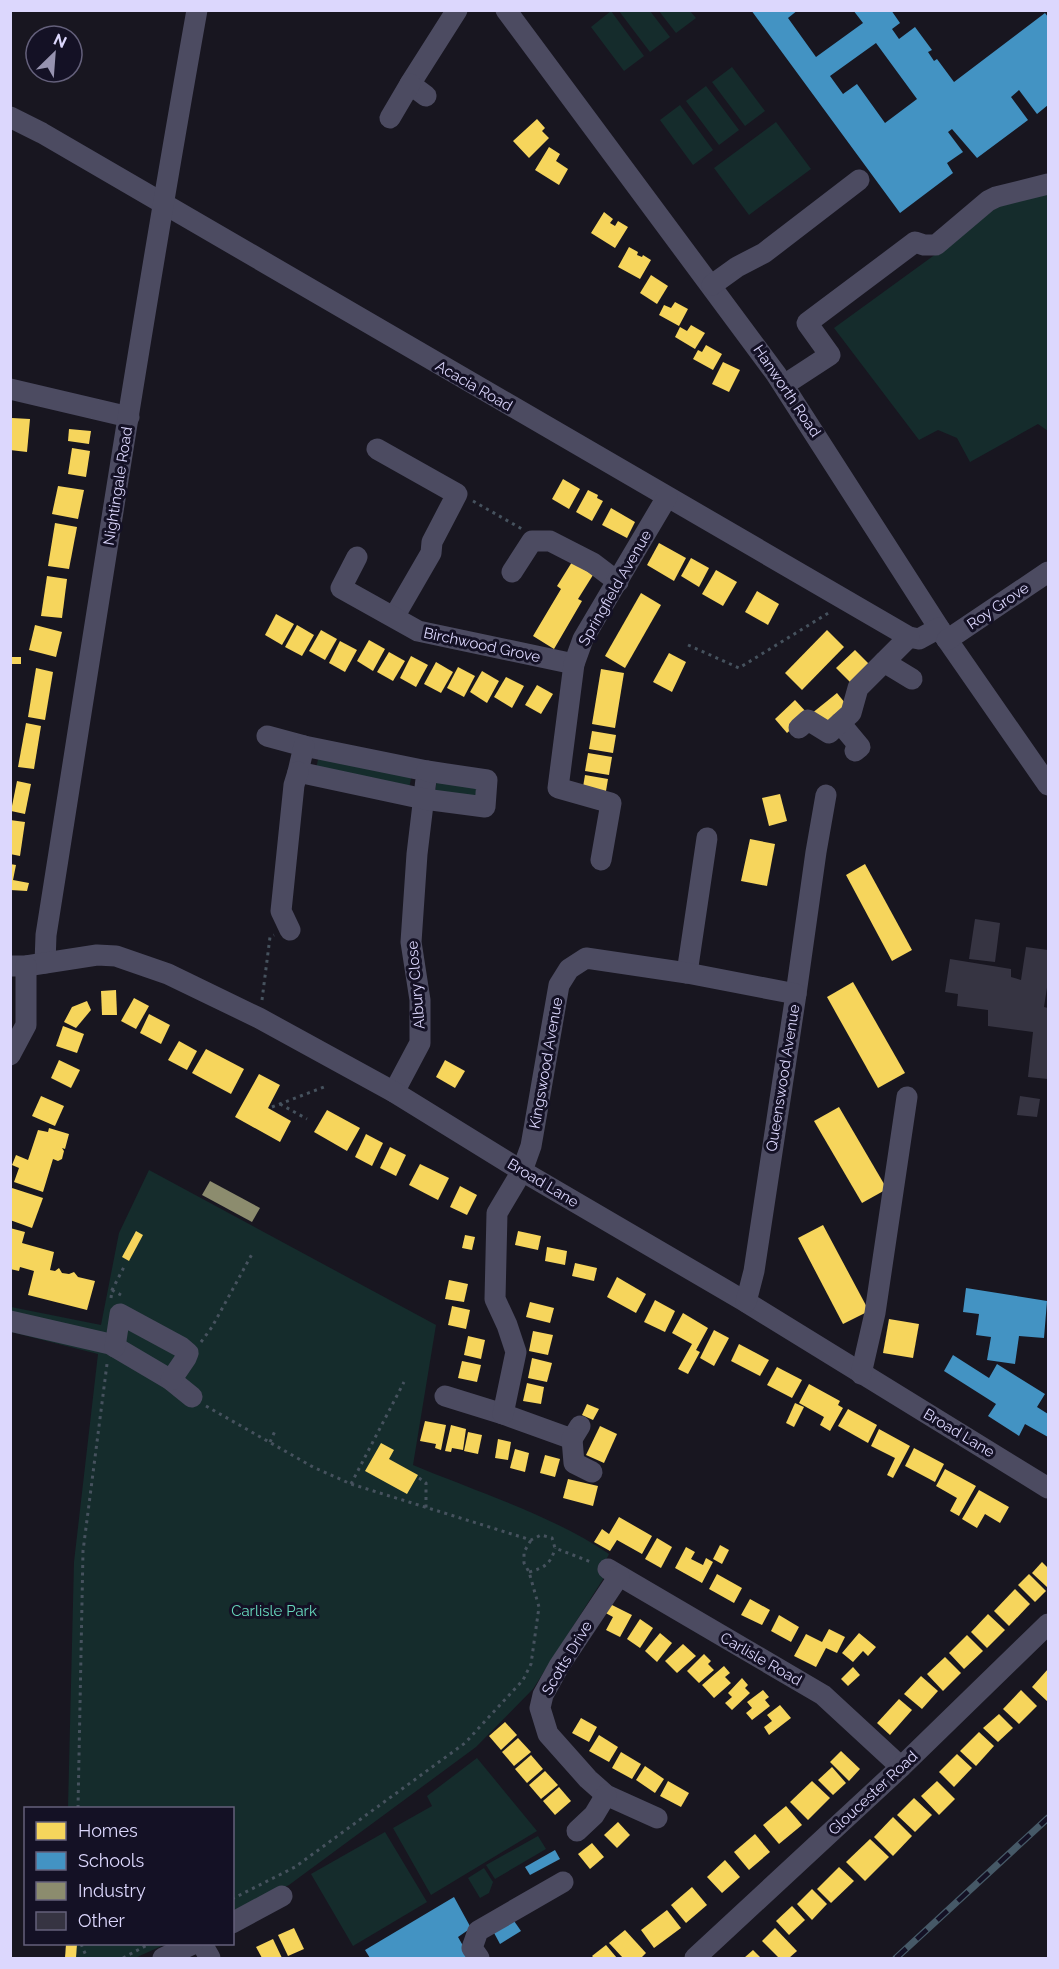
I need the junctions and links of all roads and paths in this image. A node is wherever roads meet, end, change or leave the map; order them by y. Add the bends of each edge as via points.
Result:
1 (197, 10) edge
2 (457, 10) edge
3 (506, 10) edge
4 (10, 117) edge
5 (390, 118) dead end
6 (859, 180) dead end
7 (1048, 184) edge
8 (162, 204) junction
9 (712, 285) junction
10 (784, 385) junction
11 (10, 388) edge
12 (129, 417) junction
13 (377, 449) dead end
14 (457, 494) junction
15 (667, 497) junction
16 (532, 541) junction
17 (357, 557) dead end
18 (512, 572) dead end
19 (1048, 572) edge
20 (618, 582) junction
21 (847, 601) junction
22 (394, 617) junction
23 (943, 634) junction
24 (909, 637) junction
25 (688, 645) dead end
26 (884, 662) junction
27 (574, 664) junction
28 (912, 679) dead end
29 (799, 728) dead end
30 (834, 728) junction
31 (267, 736) dead end
32 (304, 746) junction
33 (855, 751) dead end
34 (427, 771) junction
35 (298, 772) junction
36 (1048, 785) edge
37 (826, 795) dead end
38 (424, 799) junction
39 (707, 838) dead end
40 (601, 860) dead end
41 (290, 930) joint
42 (27, 965) edge
43 (687, 973) junction
44 (796, 994) junction
45 (259, 1018) junction
46 (10, 1055) edge
47 (324, 1087) dead end
48 (394, 1092) junction
49 (907, 1097) dead end
50 (280, 1104) junction
51 (272, 1107) dead end
52 (307, 1119) dead end
53 (522, 1171) junction
54 (252, 1254) dead end
55 (125, 1265) dead end
56 (746, 1302) junction
57 (120, 1314) junction
58 (10, 1321) edge
59 (113, 1346) junction
60 (188, 1353) junction
61 (861, 1374) junction
62 (171, 1380) junction
63 (404, 1382) dead end
64 (445, 1396) dead end
65 (192, 1397) joint
66 (502, 1414) junction
67 (275, 1431) dead end
68 (270, 1442) junction
69 (577, 1468) dead end
70 (419, 1479) dead end
71 (351, 1484) junction
72 (1048, 1488) edge
73 (426, 1508) junction
74 (531, 1540) junction
75 (555, 1548) junction
76 (529, 1572) junction
77 (613, 1573) junction
78 (1048, 1624) edge
79 (901, 1767) junction
80 (606, 1795) junction
81 (78, 1807) edge
82 (657, 1818) dead end
83 (577, 1831) dead end
84 (563, 1882) dead end
85 (282, 1896) dead end
86 (234, 1898) edge
87 (234, 1922) edge
88 (81, 1945) edge
89 (147, 1945) edge
90 (192, 1945) edge
91 (203, 1945) edge
92 (87, 1959) edge
93 (123, 1959) edge
94 (163, 1959) edge
95 (210, 1959) edge
96 (479, 1959) edge
97 (695, 1959) edge

1 - 8 street, Nightingale Road
2 - 5 street via 418,90
3 - 9 street, Hanworth Road
4 - 8 street, Acacia Road
6 - 9 street via 764,253
7 - 10 street via 988,201 936,245 915,242 807,323 830,355
8 - 12 street, Nightingale Road
8 - 15 street, Acacia Road
9 - 10 street, Hanworth Road
10 - 23 street, Hanworth Road
11 - 12 street
12 - 42 street, Nightingale Road via 46,935
13 - 14 street
14 - 16 path via 528,532
14 - 22 street via 432,542 431,554
15 - 20 street, Springfield Avenue
15 - 21 street, Acacia Road
16 - 18 street
16 - 20 street via 550,542
17 - 22 street, Birchwood Grove via 341,588
19 - 23 street, Roy Grove
20 - 27 street, Springfield Avenue via 583,639
21 - 24 street, Acacia Road
21 - 25 path via 739,669
22 - 27 street, Birchwood Grove via 418,631
23 - 24 street
23 - 36 street, Hanworth Road
24 - 26 street
26 - 28 street
26 - 30 street via 858,688 851,713
27 - 40 street, Springfield Avenue via 558,788 611,803
29 - 30 street via 808,720
30 - 33 street via 860,747
31 - 32 street
32 - 34 street
32 - 35 street
34 - 38 street, Albury Close
34 - 38 street via 487,780 485,807
35 - 38 street
35 - 41 street via 281,911
37 - 44 street, Queenswood Avenue
38 - 48 street, Albury Close via 411,942 420,1000 420,1043
39 - 43 street
41 - 45 path via 270,937
42 - 45 street, Broad Lane via 116,956 168,974
42 - 46 street, Nightingale Road via 26,1025
43 - 44 street, Kingswood Avenue
43 - 53 street, Kingswood Avenue via 586,958 569,969 559,986 531,1146
44 - 56 street, Queenswood Avenue
45 - 48 street, Broad Lane
47 - 50 path
48 - 53 street, Broad Lane
49 - 61 street via 875,1313
50 - 51 path
50 - 52 path
53 - 56 street, Broad Lane
53 - 66 street, Kingswood Avenue via 497,1214 495,1299 516,1352
54 - 60 path via 212,1327
55 - 57 path via 112,1290 111,1307
56 - 61 street, Broad Lane
57 - 59 street
57 - 60 street
58 - 59 street
59 - 62 street
59 - 81 path via 83,1551
60 - 62 street
61 - 72 street, Broad Lane
62 - 65 street
63 - 71 path
64 - 66 street
65 - 68 path
66 - 69 street via 549,1431 576,1433
67 - 68 path
68 - 71 path
70 - 73 path via 426,1483
71 - 73 path
73 - 74 path
74 - 75 path via 541,1534 552,1538
74 - 76 path via 524,1552
75 - 76 path via 548,1565
75 - 77 path
76 - 86 path via 539,1606 531,1664 523,1680 465,1743 295,1867
77 - 79 street, Carlisle Road via 823,1695
77 - 80 street, Scotts Drive via 543,1695 540,1708 548,1734
78 - 79 street, Gloucester Road
79 - 97 street, Gloucester Road
80 - 82 street, Scotts Drive
80 - 83 street via 594,1815
84 - 96 street via 478,1931 472,1948
85 - 87 street
88 - 92 path
89 - 93 path
90 - 94 street
91 - 95 street

